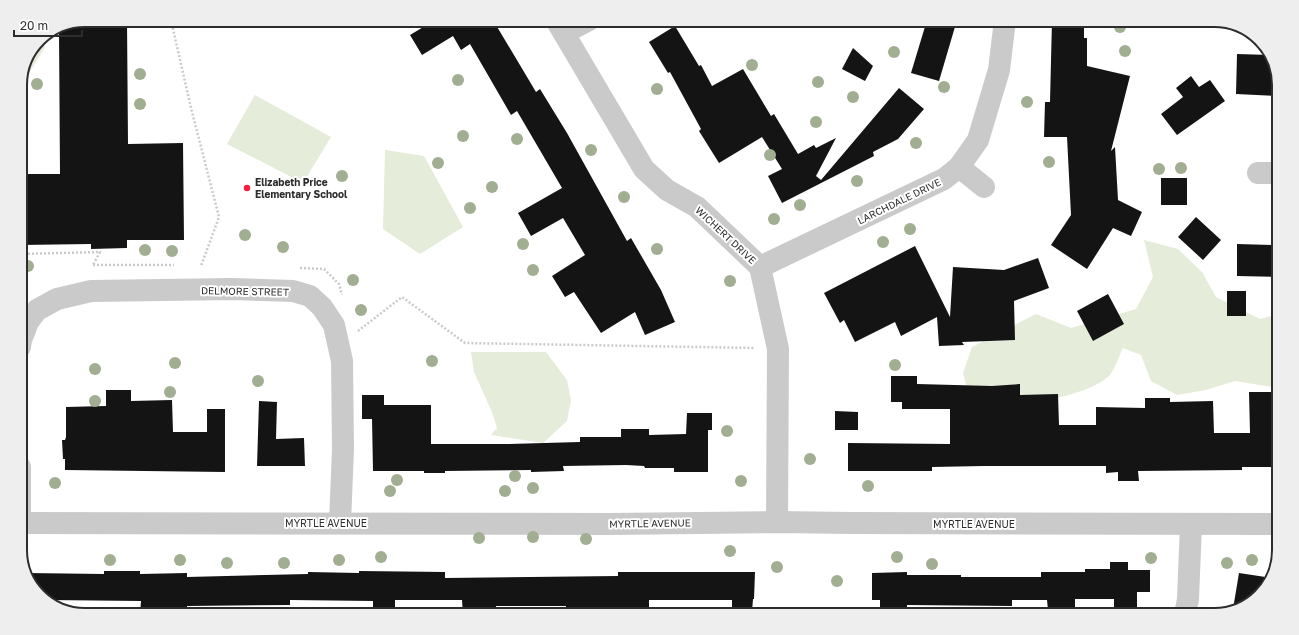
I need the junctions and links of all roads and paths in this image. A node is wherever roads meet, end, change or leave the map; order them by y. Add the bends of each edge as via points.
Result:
1 (173, 27) edge
2 (560, 27) edge
3 (1004, 27) edge
4 (959, 167) junction
5 (984, 187) dead end
6 (27, 254) edge
7 (93, 265) junction
8 (178, 265) dead end
9 (194, 266) dead end
10 (760, 267) junction
11 (92, 268) dead end
12 (27, 325) edge
13 (356, 332) dead end
14 (778, 349) junction
15 (777, 522) junction
16 (27, 523) edge
17 (340, 523) junction
18 (1191, 524) junction
19 (1272, 524) edge
20 (1186, 608) edge

1 - 9 path via 219,217 201,266
2 - 10 street, WICHERT DRIVE via 644,169 667,190 697,207
3 - 4 street, LARCHDALE DRIVE via 999,70 979,137
4 - 5 street
4 - 10 street, LARCHDALE DRIVE via 944,179
6 - 7 path via 100,252
7 - 8 path
7 - 11 path
10 - 14 street, WICHERT DRIVE
12 - 17 street, DELMORE STREET via 37,310 57,299 91,291 233,289 293,291 310,296 322,307 334,325 342,361 343,449
13 - 14 path via 402,298 465,343
14 - 15 street, WICHERT DRIVE
15 - 17 street, MYRTLE AVENUE
15 - 18 street, MYRTLE AVENUE
16 - 17 street, MYRTLE AVENUE
18 - 19 street, MYRTLE AVENUE
18 - 20 street

